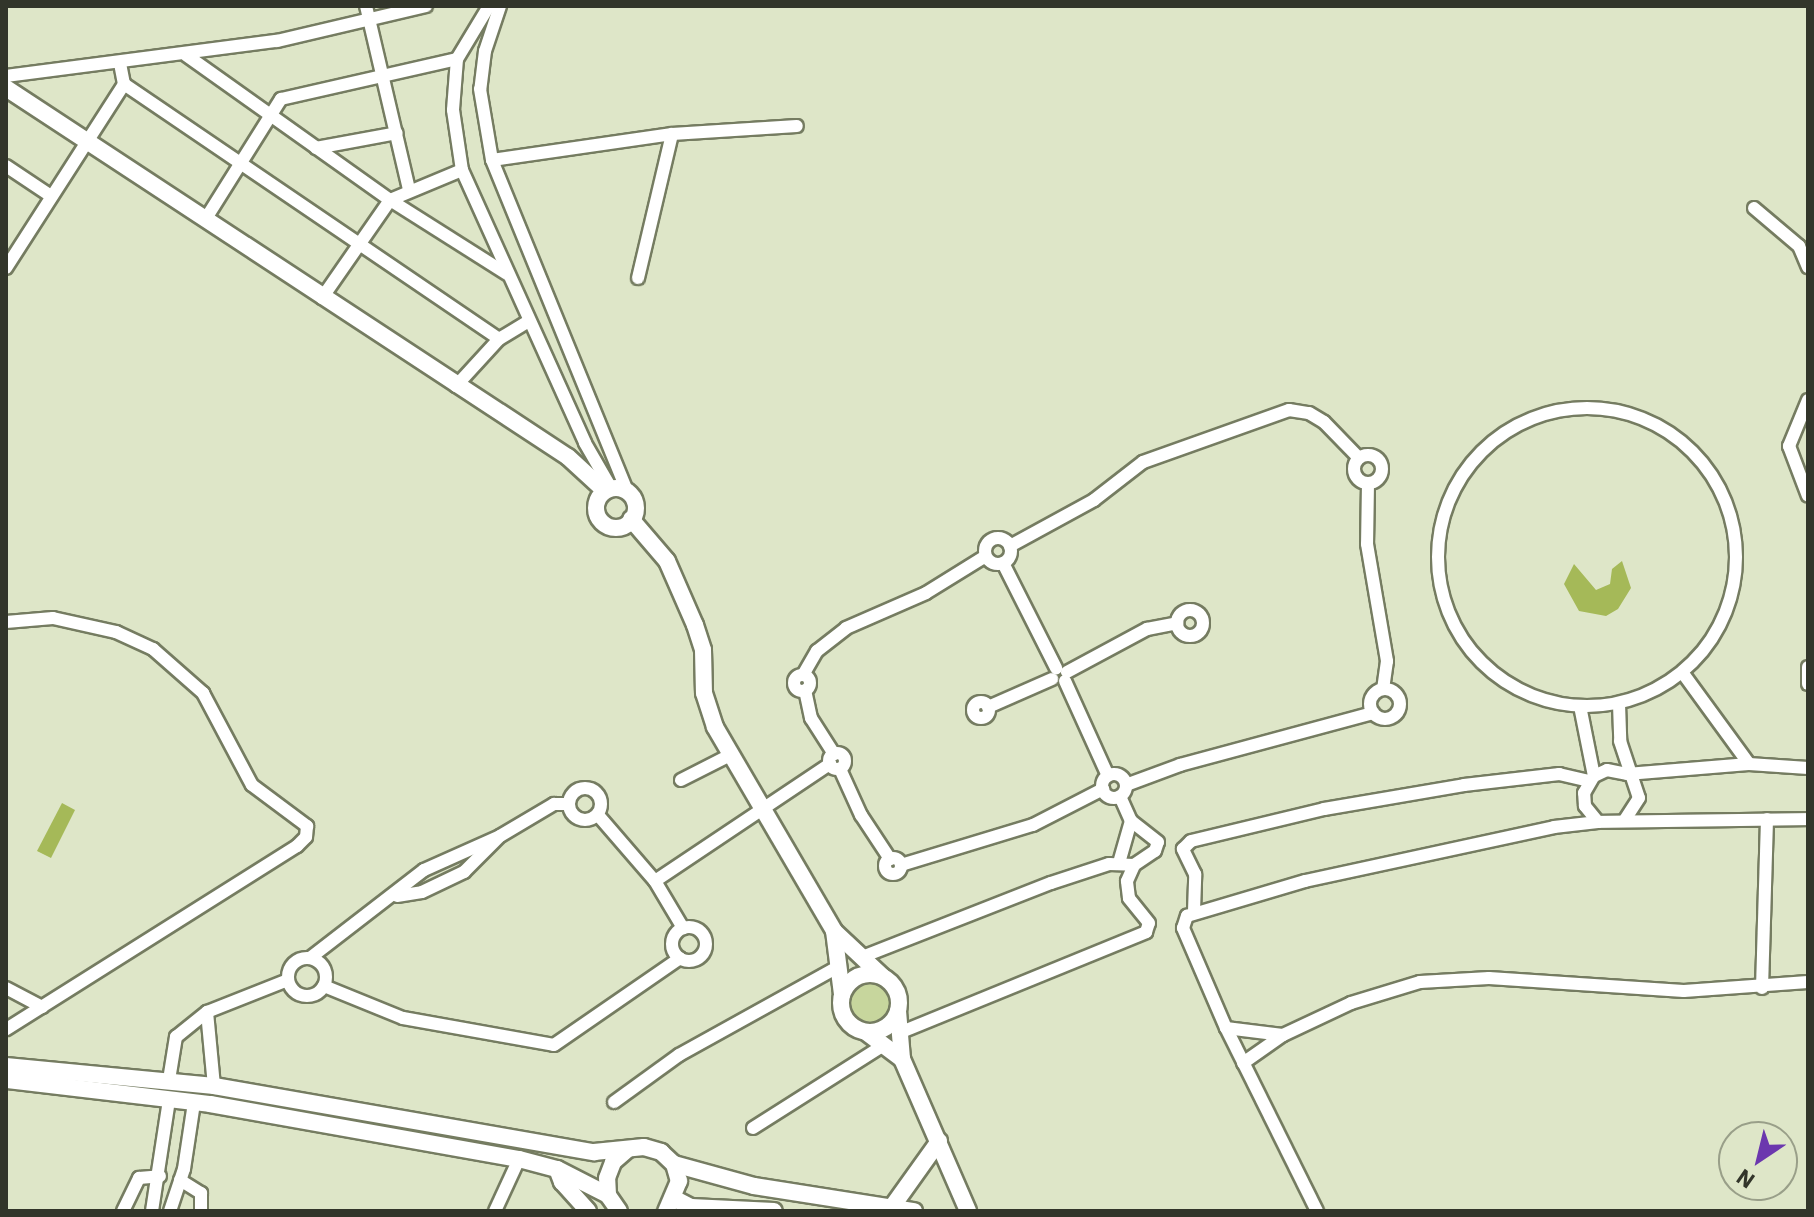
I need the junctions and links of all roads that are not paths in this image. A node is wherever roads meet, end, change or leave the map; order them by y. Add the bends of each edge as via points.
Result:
1 (426, 6) edge
2 (489, 6) edge
3 (500, 6) edge
4 (368, 13) edge
5 (186, 55) junction
6 (457, 59) junction
7 (120, 63) junction
8 (384, 74) junction
9 (6, 76) edge
10 (124, 84) junction
11 (6, 88) edge
12 (270, 117) junction
13 (797, 126) dead end
14 (397, 133) junction
15 (672, 134) junction
16 (86, 141) junction
17 (316, 148) junction
18 (492, 160) junction
19 (242, 164) junction
20 (6, 166) edge
21 (462, 170) junction
22 (409, 190) junction
23 (51, 196) junction
24 (390, 200) junction
25 (1754, 208) dead end
26 (205, 220) junction
27 (359, 245) junction
28 (1808, 267) edge
29 (6, 268) edge
30 (509, 275) junction
31 (638, 278) dead end
32 (322, 298) junction
33 (529, 321) junction
34 (499, 339) junction
35 (456, 386) junction
36 (1808, 400) edge
37 (1804, 418) edge
38 (1359, 458) junction
39 (1368, 483) junction
40 (614, 490) junction
41 (1808, 496) edge
42 (631, 519) junction
43 (1010, 546) junction
44 (986, 556) junction
45 (1003, 563) junction
46 (6, 622) edge
47 (1177, 623) dead end
48 (1808, 667) edge
49 (1682, 672) junction
50 (1060, 675) junction
51 (1808, 684) edge
52 (1383, 688) junction
53 (1619, 704) junction
54 (1580, 706) junction
55 (988, 707) dead end
56 (1373, 713) junction
57 (730, 755) junction
58 (835, 762) junction
59 (1749, 764) junction
60 (1808, 768) edge
61 (1627, 774) junction
62 (1592, 778) junction
63 (681, 780) dead end
64 (1105, 782) junction
65 (1123, 791) junction
66 (569, 804) junction
67 (760, 808) junction
68 (598, 815) junction
69 (1767, 819) junction
70 (1808, 819) edge
71 (1131, 821) junction
72 (1624, 821) junction
73 (1598, 822) junction
74 (500, 836) junction
75 (1119, 863) junction
76 (1134, 865) junction
77 (655, 881) junction
78 (397, 896) junction
79 (1194, 911) junction
80 (683, 928) junction
81 (834, 931) junction
82 (862, 957) junction
83 (310, 958) junction
84 (680, 958) junction
85 (838, 967) junction
86 (882, 976) junction
87 (288, 980) junction
88 (1808, 982) edge
89 (324, 986) junction
90 (6, 988) edge
91 (1762, 988) junction
92 (842, 994) junction
93 (42, 1007) junction
94 (898, 1011) junction
95 (207, 1012) junction
96 (1226, 1028) junction
97 (6, 1029) edge
98 (866, 1032) junction
99 (899, 1033) junction
100 (1283, 1035) junction
101 (884, 1045) junction
102 (902, 1059) junction
103 (1243, 1063) junction
104 (6, 1066) edge
105 (6, 1080) edge
106 (169, 1080) junction
107 (214, 1086) junction
108 (169, 1100) junction
109 (614, 1102) dead end
110 (194, 1103) junction
111 (753, 1128) dead end
112 (165, 1131) junction
113 (189, 1135) junction
114 (939, 1141) junction
115 (627, 1150) junction
116 (519, 1159) junction
117 (674, 1164) junction
118 (557, 1169) junction
119 (160, 1176) junction
120 (180, 1180) junction
121 (611, 1204) edge
122 (671, 1205) edge
123 (892, 1207) junction
124 (123, 1211) edge
125 (152, 1211) edge
126 (170, 1211) edge
127 (201, 1211) edge
128 (495, 1211) edge
129 (588, 1211) edge
130 (774, 1211) edge
131 (914, 1211) edge
132 (968, 1211) edge
133 (1317, 1211) edge

1 - 4 street
2 - 6 street
3 - 18 street via 485,51 480,89
4 - 5 street
4 - 8 street
5 - 7 street
5 - 12 street
6 - 8 street
6 - 21 street via 453,110
7 - 9 street
7 - 10 street
8 - 12 street via 289,95
8 - 14 street
10 - 16 street
10 - 19 street
11 - 16 street
12 - 17 street
12 - 19 street
13 - 15 street
14 - 17 street
14 - 22 street
15 - 18 street
15 - 31 street
16 - 23 street
16 - 26 street
17 - 24 street
18 - 40 street
19 - 26 street
19 - 27 street
20 - 23 street
21 - 22 street
21 - 30 street
22 - 24 street
23 - 29 street
24 - 27 street
24 - 30 street
25 - 28 street via 1799,246
26 - 32 street
27 - 32 street
27 - 34 street
30 - 33 street
32 - 35 street
33 - 34 street
33 - 40 street
34 - 35 street
35 - 40 street
36 - 37 street
37 - 41 street via 1789,446
38 - 39 street via 1355,473
38 - 39 street via 1369,454 1382,464 1381,475
38 - 43 street via 1324,422 1289,410 1143,462 1094,500
39 - 52 street via 1367,544 1387,661
40 - 42 street via 635,505
40 - 42 street via 596,504 600,520 615,527
42 - 57 street via 667,561 695,625 703,650 707,710
43 - 44 street via 992,539
43 - 45 street
44 - 45 street
44 - 58 street via 926,593 846,628 817,651 803,675 810,680 805,690 811,718
45 - 50 street
46 - 93 street via 53,618 116,632 153,649 203,693 252,785 307,826 306,837 297,846
47 - 50 street via 1147,629
48 - 51 street
49 - 53 street
49 - 54 street via 1704,650 1731,596 1734,535 1727,506 1713,478 1671,434 1615,411 1554,411 1498,437 1467,469 1445,509 1438,570 1456,628 1484,664 1550,701
49 - 59 street
50 - 55 street
50 - 64 street
52 - 56 street via 1370,700
52 - 56 street via 1395,691 1400,707 1389,719
53 - 54 street
53 - 61 street
54 - 62 street
56 - 65 street via 1180,765
57 - 63 street
57 - 67 street
58 - 64 street via 861,815 896,862 1033,825
58 - 67 street
59 - 60 street
59 - 61 street
61 - 62 street via 1607,770
61 - 72 street via 1639,798
62 - 73 street via 1584,800
62 - 79 street via 1559,774 1464,785 1324,809 1191,841 1183,849 1195,874
64 - 65 street via 1109,796
64 - 65 street via 1122,777
65 - 71 street
66 - 68 street via 582,820
66 - 68 street via 577,790 593,790 601,799
66 - 74 street via 554,804
67 - 77 street
67 - 81 street
68 - 77 street
69 - 70 street
69 - 72 street
69 - 91 street
71 - 75 street
71 - 76 street via 1158,842 1155,851
72 - 73 street
73 - 79 street via 1351,871
74 - 78 street via 424,870
74 - 78 street via 464,872 422,892
75 - 76 street
75 - 82 street via 1051,883
76 - 99 street via 1127,889 1148,920 1146,932
77 - 80 street
78 - 83 street via 329,939
79 - 96 street via 1183,928
80 - 84 street via 673,945
80 - 84 street via 699,930 706,945 697,958
81 - 82 street
81 - 85 street
82 - 86 street
83 - 87 street via 293,963
83 - 89 street via 324,969
84 - 89 street via 554,1045 403,1018
85 - 92 street
85 - 109 street via 679,1055
86 - 92 street via 862,974
86 - 94 street via 894,987
87 - 89 street via 304,996
87 - 95 street
88 - 91 street
90 - 93 street
91 - 100 street via 1684,991 1489,978 1420,982 1351,1003
92 - 98 street via 845,1019
93 - 97 street
94 - 98 street via 883,1030
94 - 99 street
95 - 106 street via 176,1037
95 - 107 street
96 - 100 street
96 - 103 street
98 - 101 street
99 - 102 street
100 - 103 street
101 - 102 street
101 - 111 street
102 - 114 street
103 - 133 street
104 - 106 street
105 - 108 street
106 - 107 street
107 - 115 street via 552,1146
108 - 110 street
108 - 112 street
110 - 113 street
110 - 116 street
112 - 113 street
112 - 119 street
113 - 120 street
114 - 123 street
114 - 132 street
115 - 117 street via 661,1152
115 - 121 street via 610,1170
116 - 118 street
116 - 128 street
117 - 122 street via 679,1181
117 - 123 street via 754,1186
118 - 121 street
118 - 129 street
119 - 124 street via 139,1178
119 - 125 street
120 - 126 street
120 - 127 street via 201,1193
122 - 130 street
123 - 131 street

